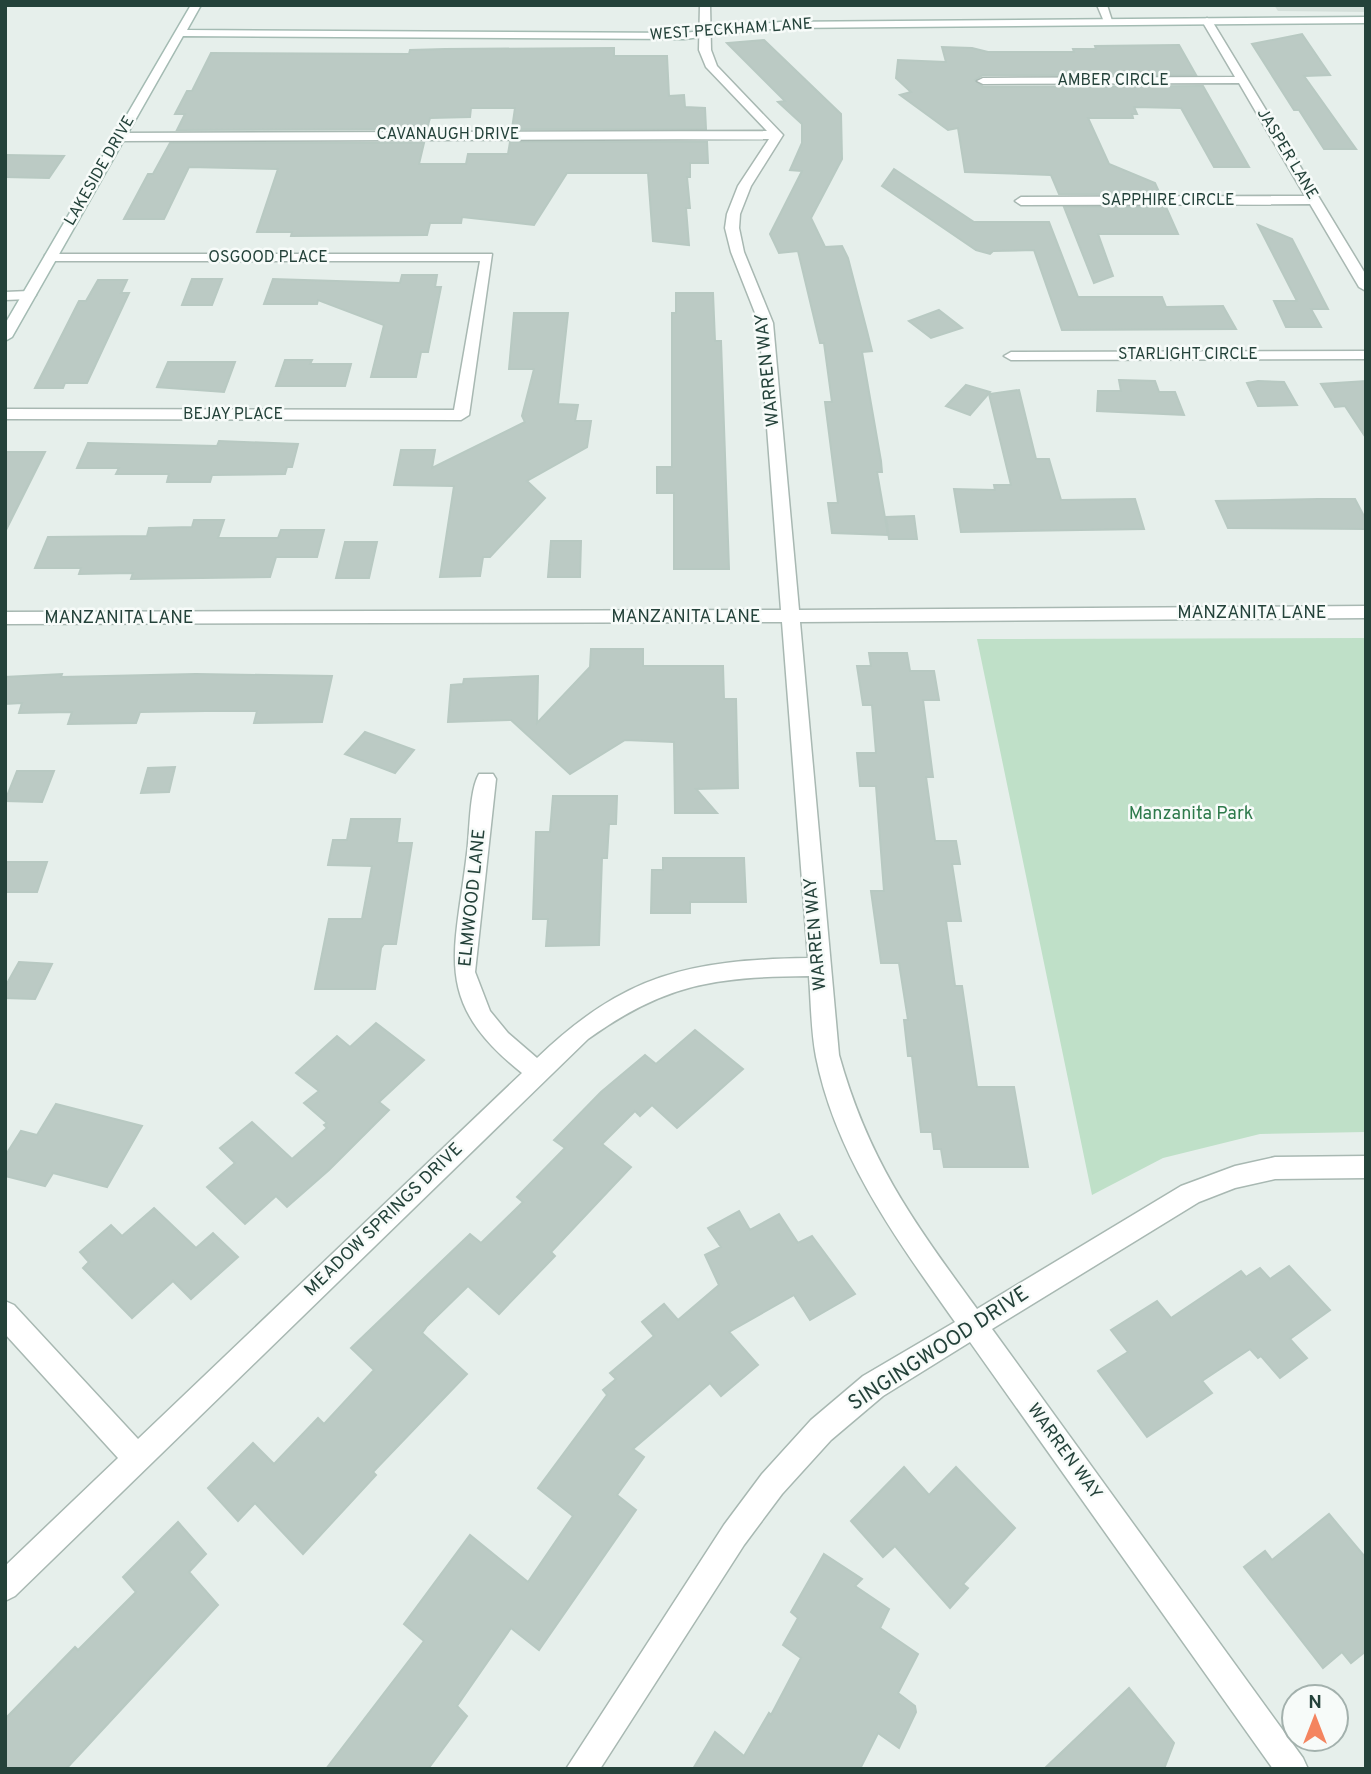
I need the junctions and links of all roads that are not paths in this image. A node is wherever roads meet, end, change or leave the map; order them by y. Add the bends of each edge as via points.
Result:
1 (196, 5) edge
2 (705, 5) edge
3 (1102, 5) edge
4 (1366, 20) edge
5 (1109, 22) junction
6 (1207, 22) junction
7 (180, 33) junction
8 (705, 33) junction
9 (1242, 80) junction
10 (983, 81) dead end
11 (777, 135) junction
12 (119, 137) junction
13 (1314, 200) junction
14 (1021, 201) dead end
15 (50, 258) junction
16 (1365, 285) edge
17 (29, 295) junction
18 (5, 296) edge
19 (5, 337) edge
20 (1366, 355) edge
21 (1011, 356) dead end
22 (5, 414) edge
23 (461, 415) joint
24 (1366, 612) edge
25 (789, 616) junction
26 (5, 618) edge
27 (486, 779) dead end
28 (818, 967) junction
29 (538, 1072) junction
30 (1366, 1167) edge
31 (5, 1314) edge
32 (972, 1324) junction
33 (136, 1458) junction
34 (5, 1586) edge
35 (582, 1769) edge
36 (1292, 1769) edge

1 - 7 street, LAKESIDE DRIVE
2 - 8 street
3 - 5 street
4 - 6 street, WEST PECKHAM LANE
5 - 6 street, WEST PECKHAM LANE
5 - 8 street, WEST PECKHAM LANE via 780,25
6 - 9 street, JASPER LANE
7 - 8 street, WEST PECKHAM LANE
7 - 12 street, LAKESIDE DRIVE
8 - 11 street via 706,57 712,67
9 - 10 street, AMBER CIRCLE
9 - 13 street, JASPER LANE
11 - 12 street, CAVANAUGH DRIVE
11 - 25 street, WARREN WAY via 740,198 731,228 766,323
12 - 15 street, LAKESIDE DRIVE
13 - 14 street, SAPPHIRE CIRCLE
13 - 16 street, JASPER LANE
15 - 17 street, LAKESIDE DRIVE
15 - 23 street, OSGOOD PLACE via 487,257
17 - 18 street
17 - 19 street, LAKESIDE DRIVE
20 - 21 street, STARLIGHT CIRCLE
22 - 23 street, BEJAY PLACE
24 - 25 street, MANZANITA LANE
25 - 26 street, MANZANITA LANE
25 - 28 street, WARREN WAY
27 - 29 street, ELMWOOD LANE via 464,972 470,1000 485,1027
28 - 29 street, MEADOW SPRINGS DRIVE via 729,968 647,988 610,1008
28 - 32 street, WARREN WAY via 827,1055 841,1110 864,1165
29 - 33 street, MEADOW SPRINGS DRIVE
30 - 32 street, SINGINGWOOD DRIVE via 1275,1168 1190,1194
31 - 33 street
32 - 35 street, SINGINGWOOD DRIVE via 873,1386 821,1430 772,1484
32 - 36 street, WARREN WAY
33 - 34 street, MEADOW SPRINGS DRIVE

